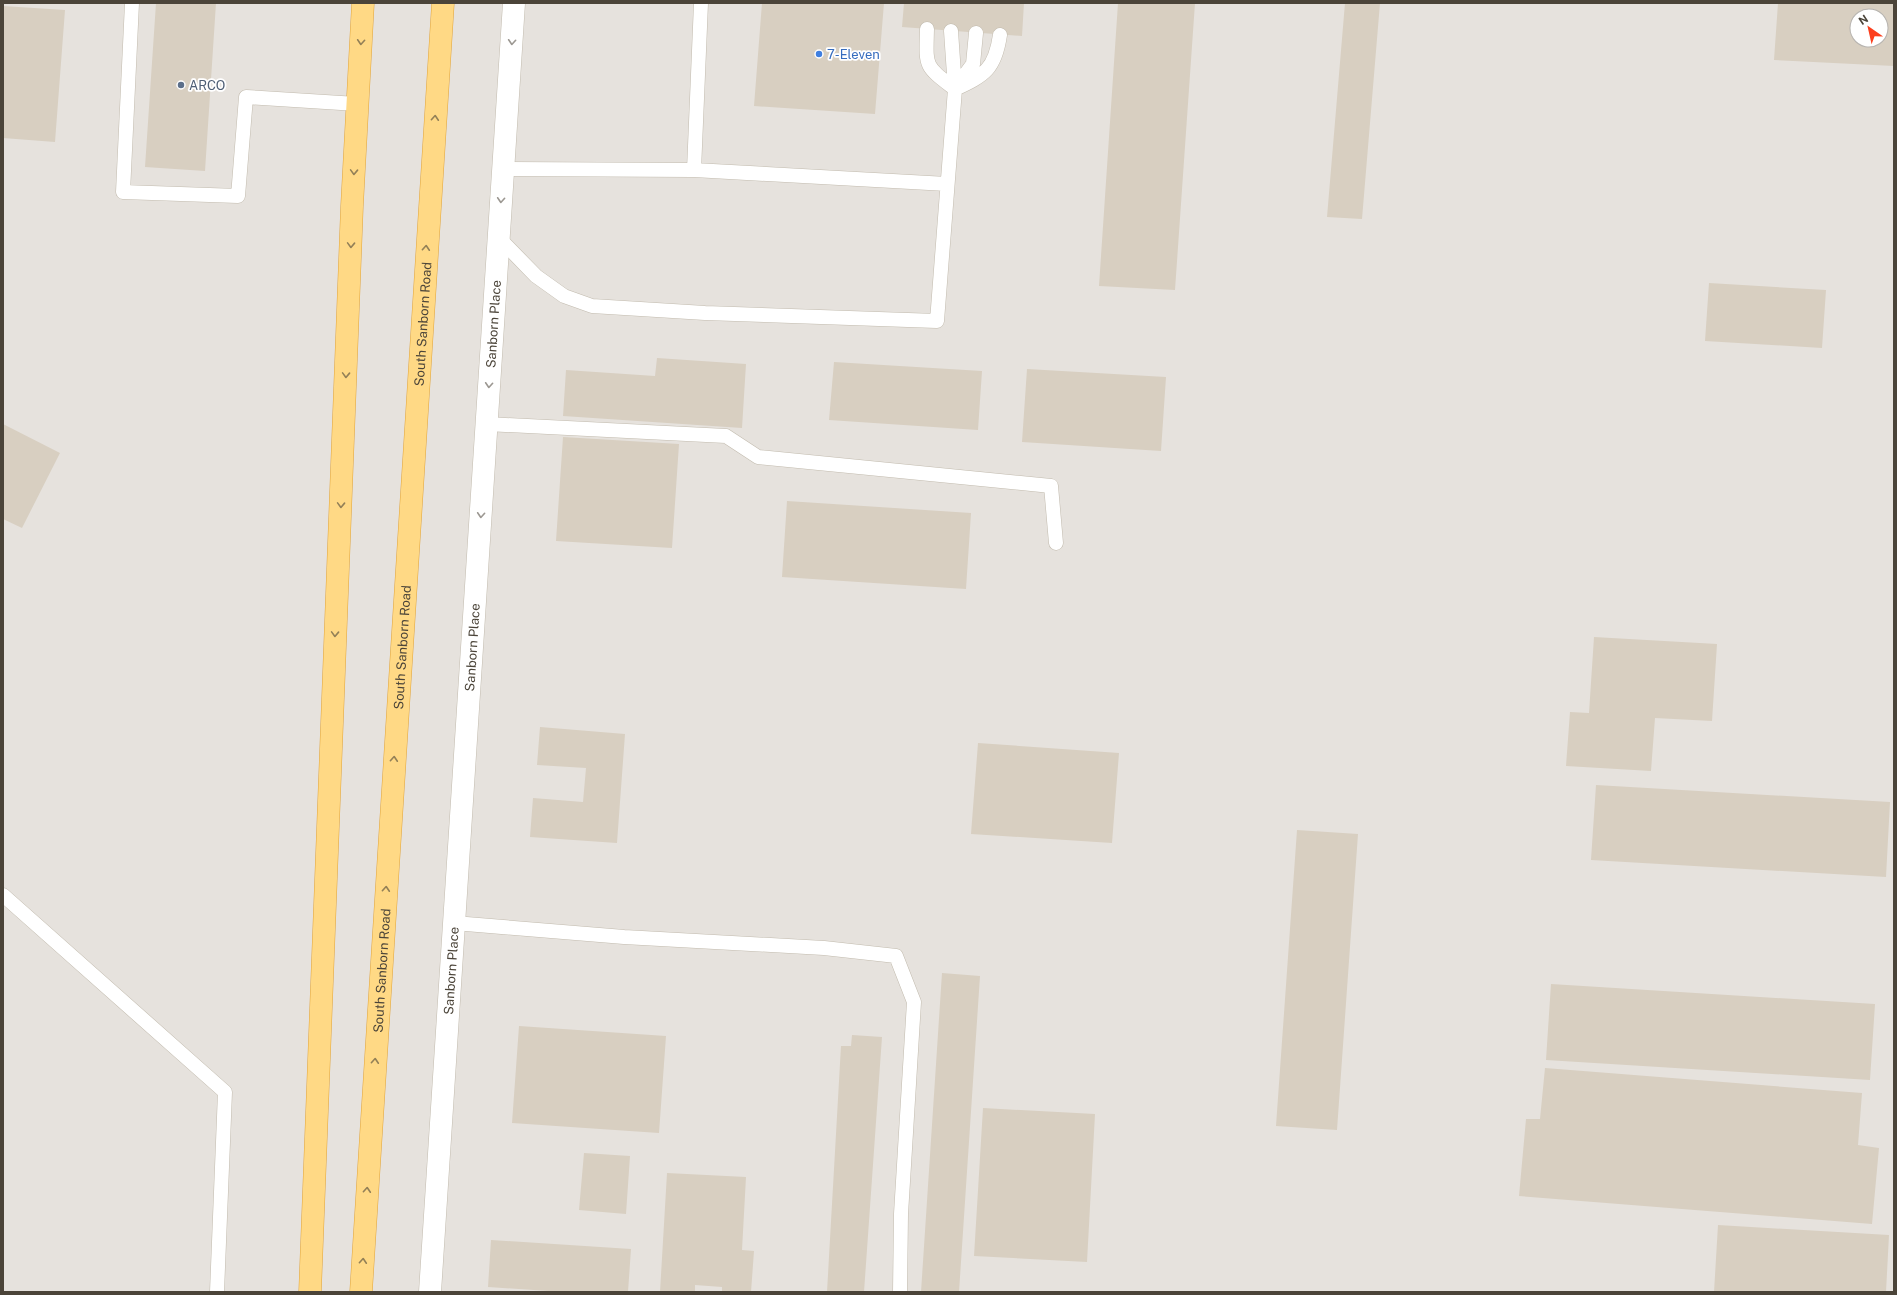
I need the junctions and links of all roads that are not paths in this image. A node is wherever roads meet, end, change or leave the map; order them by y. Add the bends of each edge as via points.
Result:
1 (132, 3) edge
2 (363, 3) edge
3 (443, 3) edge
4 (514, 3) edge
5 (701, 3) edge
6 (927, 29) dead end
7 (951, 31) dead end
8 (976, 33) dead end
9 (1000, 35) dead end
10 (955, 89) junction
11 (356, 104) junction
12 (503, 169) junction
13 (694, 170) junction
14 (946, 184) junction
15 (499, 238) junction
16 (487, 424) junction
17 (1056, 544) dead end
18 (3, 895) edge
19 (454, 922) junction
20 (218, 1292) edge
21 (310, 1292) edge
22 (361, 1292) edge
23 (430, 1292) edge
24 (900, 1292) edge

1 - 11 lane via 123,192 238,196 246,97
2 -> 11 highway
22 -> 3 highway, South Sanborn Road
4 -> 12 street, Sanborn Place
5 - 13 lane
6 - 10 lane via 926,60 931,71
7 - 10 lane
8 - 10 lane via 973,64
9 - 10 lane via 997,53 988,70
10 - 14 lane
11 -> 21 highway
12 - 13 lane
12 -> 15 street, Sanborn Place
13 - 14 lane
14 - 15 lane via 937,321 705,313 592,306 564,296 536,276
15 -> 16 street, Sanborn Place
16 - 17 lane via 726,436 758,457 1051,486
16 -> 19 street, Sanborn Place
18 - 20 lane via 225,1092
19 - 23 street, Sanborn Place
19 - 24 lane via 624,937 824,948 896,956 914,1002 901,1214

